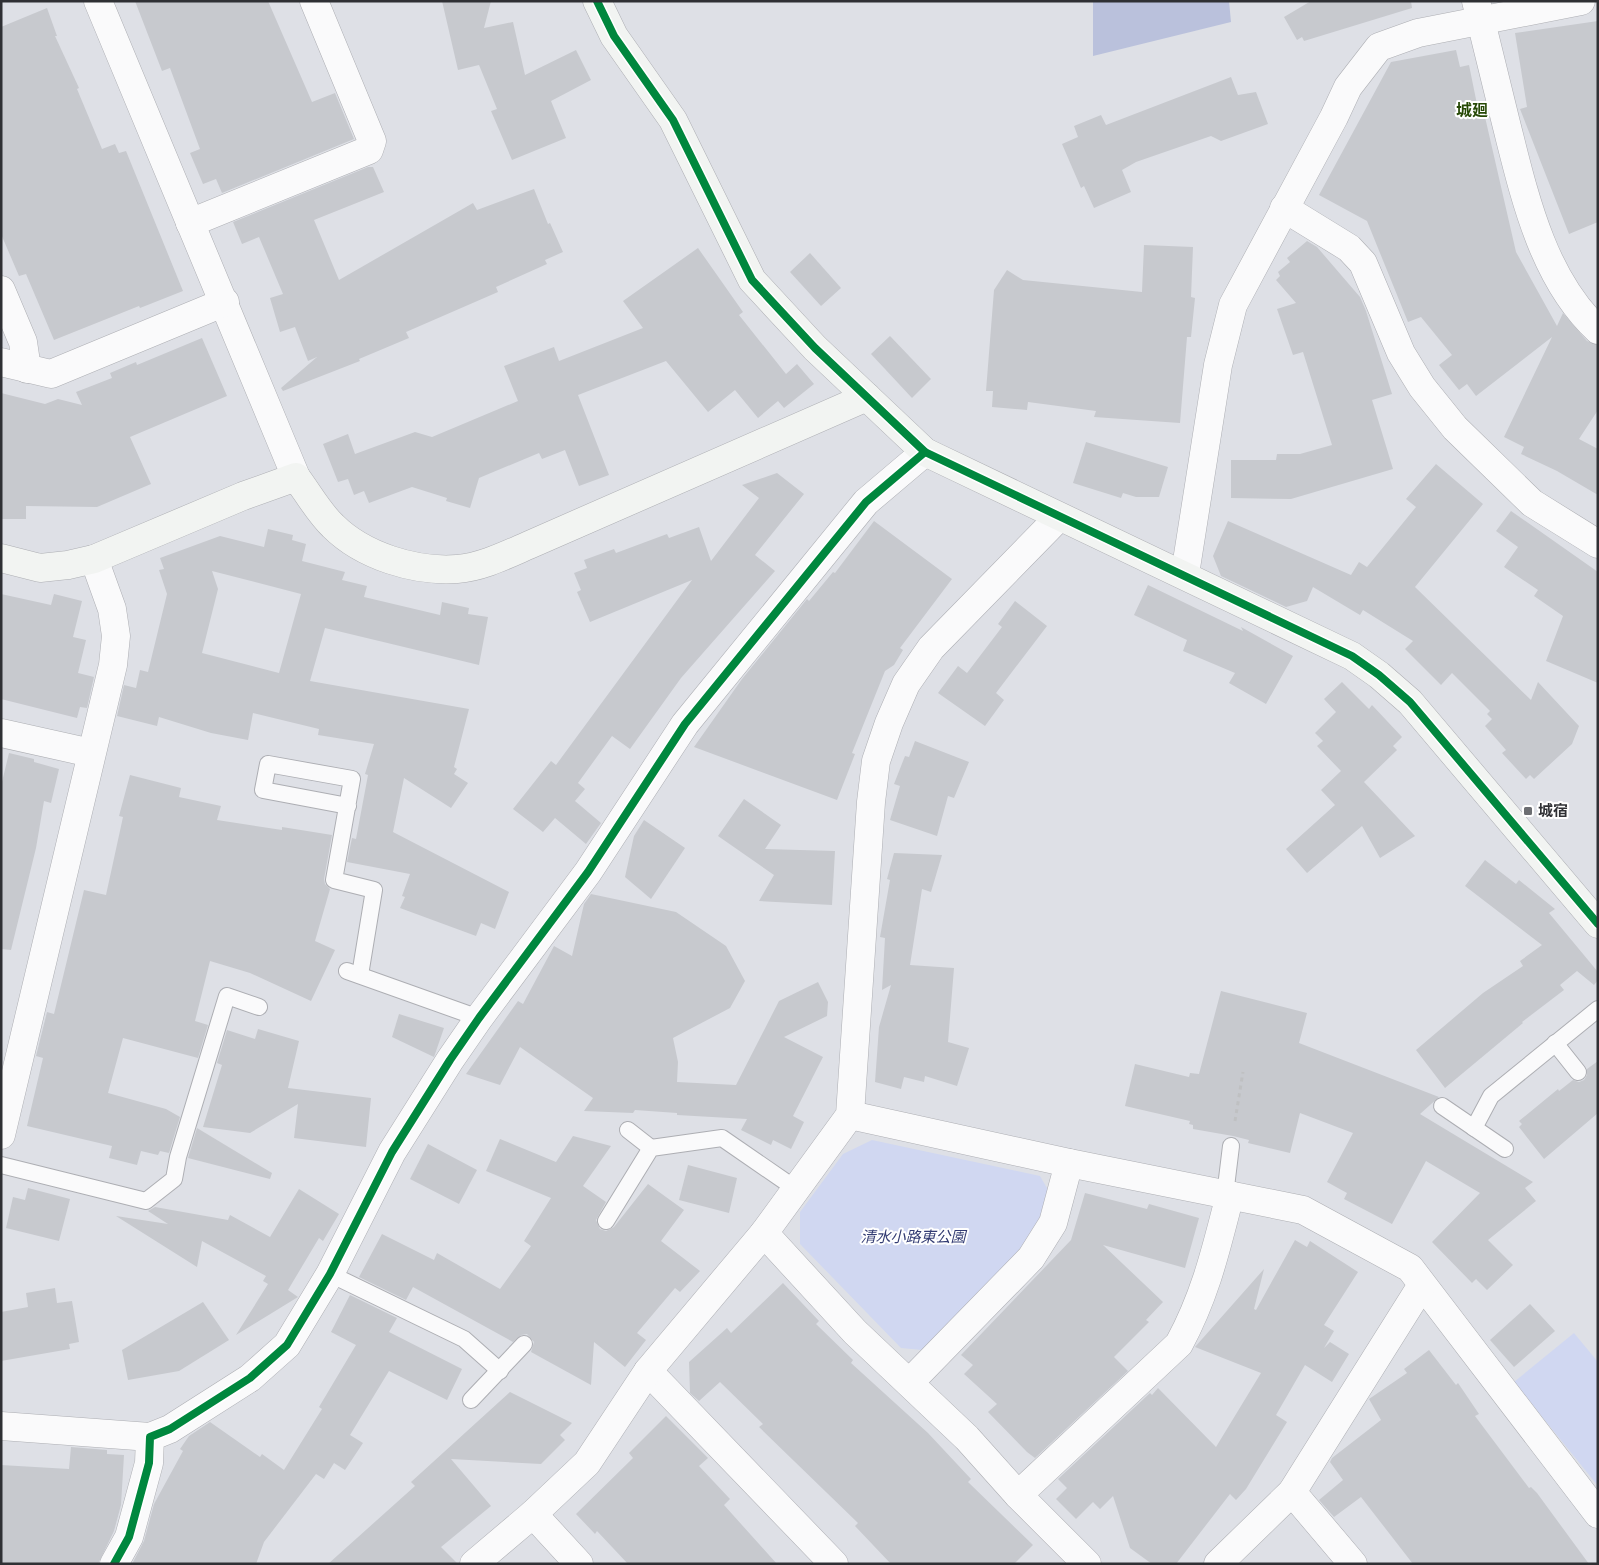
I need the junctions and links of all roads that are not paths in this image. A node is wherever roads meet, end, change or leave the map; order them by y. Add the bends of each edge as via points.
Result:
1 (98, 1) edge
2 (314, 1) edge
3 (597, 1) edge
4 (1580, 1) edge
5 (1478, 11) edge
6 (1284, 208) junction
7 (190, 224) junction
8 (1, 290) edge
9 (225, 302) junction
10 (1598, 330) edge
11 (1, 362) edge
12 (27, 369) junction
13 (867, 397) junction
14 (925, 452) junction
15 (296, 477) junction
16 (1059, 517) junction
17 (1598, 544) edge
18 (1, 558) edge
19 (94, 559) junction
20 (1185, 574) junction
21 (1, 733) edge
22 (91, 753) junction
23 (348, 806) junction
24 (1598, 924) edge
25 (260, 1007) dead end
26 (1598, 1009) edge
27 (479, 1018) junction
28 (1555, 1043) junction
29 (1578, 1072) dead end
30 (1442, 1106) dead end
31 (850, 1114) junction
32 (1474, 1128) junction
33 (628, 1130) dead end
34 (1, 1135) edge
35 (1231, 1146) road end
36 (651, 1148) junction
37 (1505, 1149) dead end
38 (1069, 1163) junction
39 (1, 1165) edge
40 (796, 1189) junction
41 (1228, 1195) junction
42 (606, 1221) dead end
43 (764, 1233) junction
44 (330, 1274) junction
45 (1422, 1285) junction
46 (524, 1344) dead end
47 (500, 1371) junction
48 (648, 1371) junction
49 (910, 1382) junction
50 (471, 1400) dead end
51 (1, 1426) edge
52 (150, 1437) junction
53 (1292, 1492) junction
54 (1018, 1495) junction
55 (533, 1514) junction
56 (1598, 1514) edge
57 (114, 1564) edge
58 (474, 1564) edge
59 (580, 1564) edge
60 (834, 1564) edge
61 (1087, 1564) edge
62 (1218, 1564) edge
63 (1353, 1564) edge

1 - 7 street
2 - 7 street via 372,141 369,150
3 - 13 street via 614,36 673,120 752,280
4 - 5 street
5 - 6 street via 1380,47 1348,87
5 - 10 street via 1527,204 1556,272 1584,317
6 - 17 street via 1349,248 1363,263 1401,353 1422,387 1455,428 1532,503
6 - 20 street via 1233,305 1218,365
7 - 9 street
8 - 12 street via 23,342
9 - 12 street via 50,374
9 - 15 street
11 - 12 street
13 - 14 street
13 - 15 street via 529,546 490,562 456,569 418,567 356,545 332,526
14 - 16 street
14 - 27 street via 866,502 685,724 588,872
15 - 19 street
16 - 20 street
16 - 31 street via 931,648 906,684 889,722 876,761 871,802
18 - 19 street via 40,568
19 - 22 street via 112,609 116,636 113,665
20 - 24 street via 1352,656 1379,675 1410,702
21 - 22 street
22 - 34 street
23 - 23 lane via 352,779 268,764 263,790
23 - 27 lane via 334,880 374,890 353,973
25 - 39 lane via 226,996 174,1179 146,1201
26 - 28 lane
27 - 44 street via 392,1152
28 - 29 lane
28 - 32 lane via 1491,1096
30 - 32 lane
31 - 38 street
31 - 40 street
32 - 37 lane
33 - 36 lane
35 - 41 lane
36 - 40 lane via 722,1138
36 - 42 lane
38 - 41 street
38 - 49 street via 1053,1223 1031,1258
40 - 43 street
41 - 45 street via 1303,1210 1410,1268
41 - 54 street via 1208,1283 1179,1344
43 - 48 street
43 - 49 street via 856,1332
44 - 47 lane via 464,1339
44 - 52 street via 287,1345 250,1378 170,1429
45 - 53 street
45 - 56 street
46 - 47 lane
47 - 50 lane
48 - 55 street via 587,1463
48 - 60 street
49 - 54 street via 967,1438
51 - 52 street
52 - 57 street via 149,1463 130,1537
53 - 62 street
53 - 63 street
54 - 61 street
55 - 58 street
55 - 59 street

